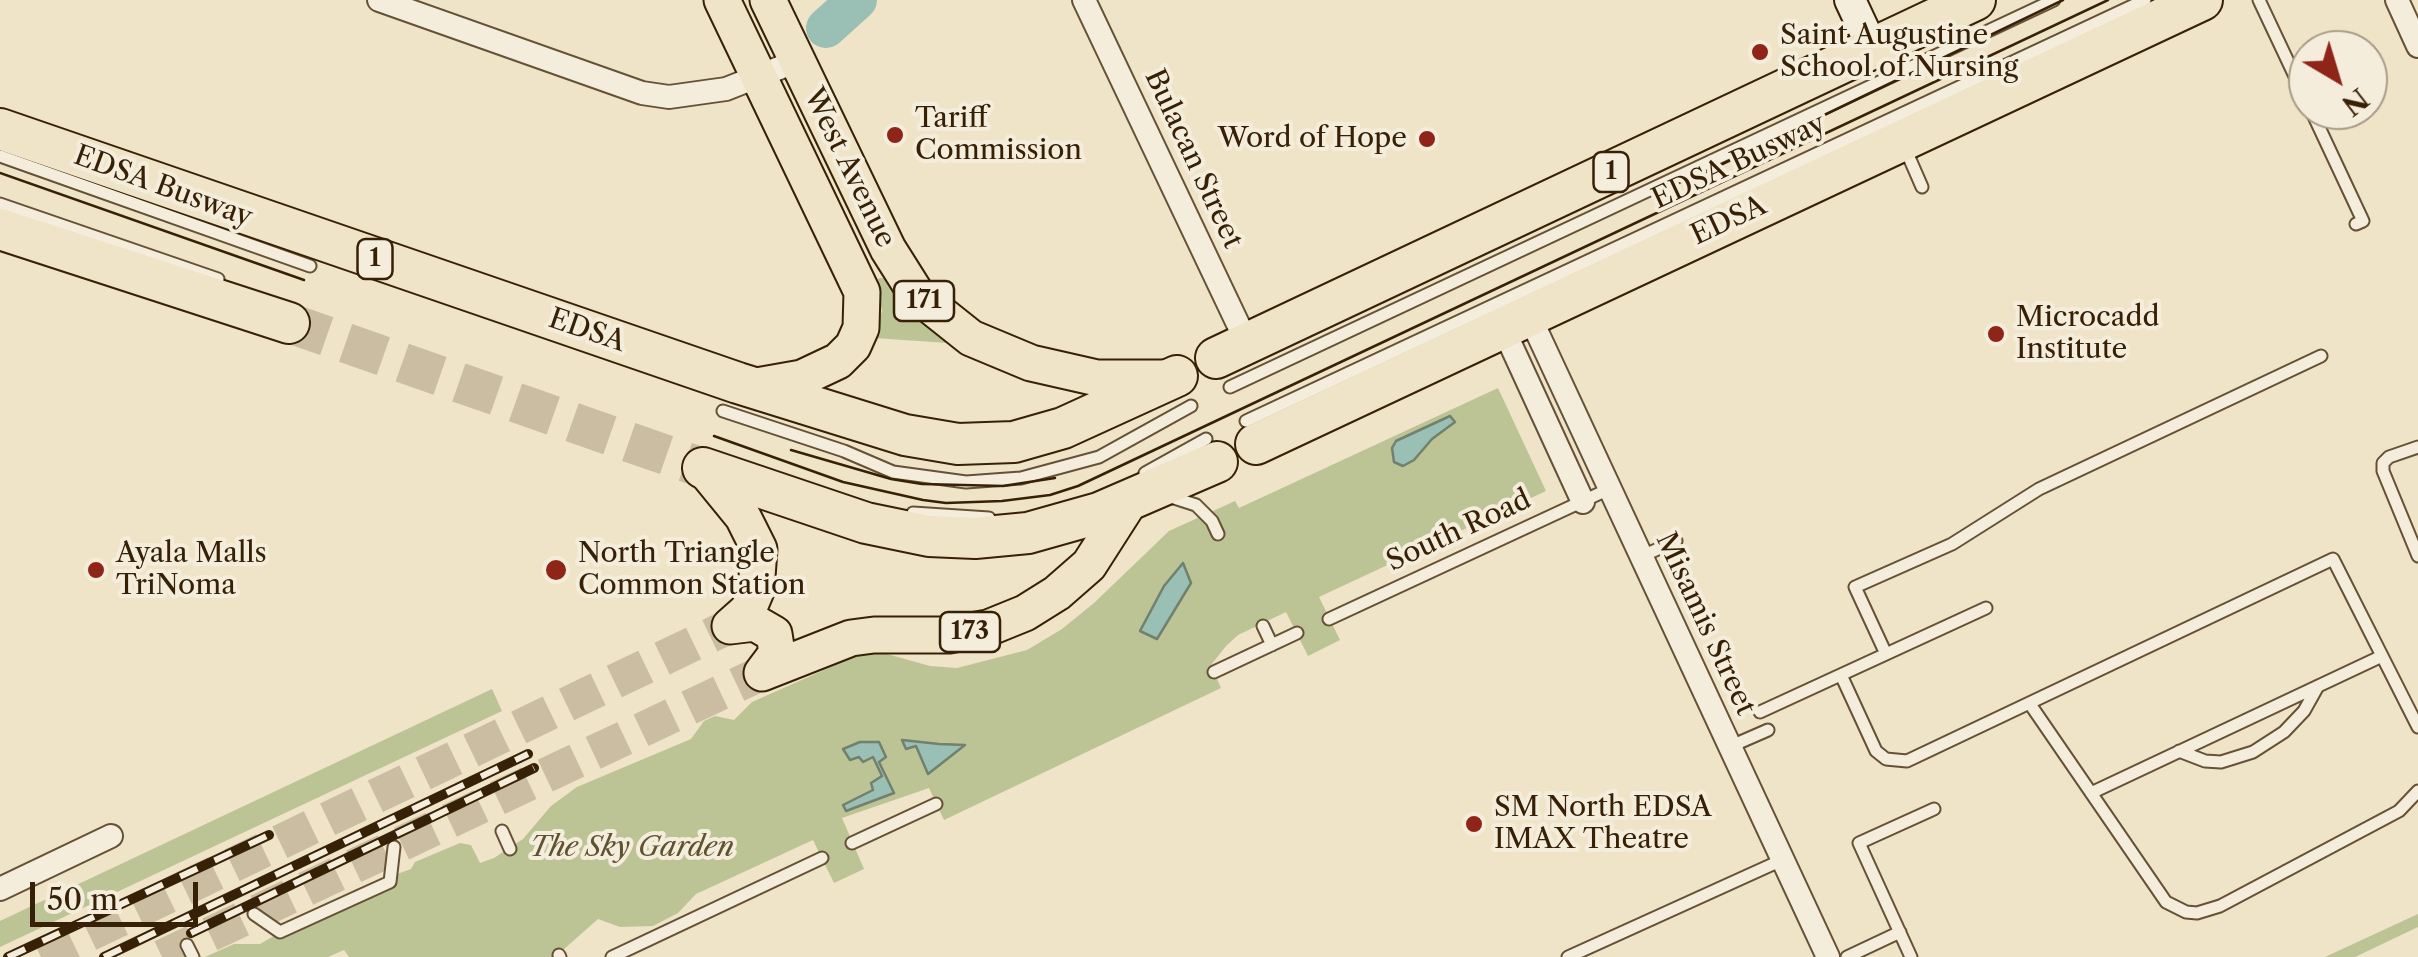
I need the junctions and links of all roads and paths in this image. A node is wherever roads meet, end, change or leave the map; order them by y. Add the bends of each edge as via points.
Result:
1 (378, 0) edge
2 (722, 0) edge
3 (768, 0) edge
4 (1084, 0) edge
5 (1850, 0) edge
6 (1975, 0) edge
7 (2054, 0) edge
8 (2145, 0) edge
9 (2185, 0) edge
10 (2202, 0) edge
11 (2259, 0) edge
12 (2397, 0) edge
13 (2418, 46) edge
14 (1873, 48) junction
15 (796, 61) junction
16 (2288, 61) edge
17 (758, 78) junction
18 (0, 129) edge
19 (2321, 130) edge
20 (1901, 140) junction
21 (0, 156) edge
22 (1922, 187) dead end
23 (0, 204) edge
24 (2356, 224) dead end
25 (0, 229) edge
26 (310, 266) dead end
27 (240, 287) dead end
28 (1519, 318) junction
29 (289, 323) tunnel mouth
30 (2321, 356) dead end
31 (1231, 363) junction
32 (1184, 391) joint
33 (737, 399) junction
34 (1251, 432) joint
35 (2418, 447) edge
36 (1212, 450) dead end
37 (702, 468) joint
38 (1609, 489) junction
39 (1133, 493) junction
40 (1583, 502) junction
41 (904, 512) dead end
42 (999, 518) dead end
43 (1218, 534) dead end
44 (1676, 541) dead end
45 (2418, 556) edge
46 (1640, 558) junction
47 (1986, 608) dead end
48 (1329, 618) dead end
49 (1263, 626) dead end
50 (1297, 633) dead end
51 (1272, 645) junction
52 (1886, 654) junction
53 (2382, 656) junction
54 (1214, 672) dead end
55 (1841, 675) junction
56 (2318, 686) junction
57 (2030, 704) junction
58 (1760, 712) dead end
59 (2418, 727) edge
60 (1768, 730) dead end
61 (1729, 747) junction
62 (2179, 751) junction
63 (2418, 791) edge
64 (2091, 793) junction
65 (936, 804) dead end
66 (1934, 808) dead end
67 (502, 831) dead end
68 (110, 836) dead end
69 (852, 844) dead end
70 (394, 847) dead end
71 (510, 849) dead end
72 (822, 858) dead end
73 (1782, 860) junction
74 (0, 889) edge
75 (254, 914) dead end
76 (1900, 932) junction
77 (1820, 954) edge
78 (612, 957) edge
79 (1568, 957) edge
80 (1848, 957) edge
81 (1911, 957) edge

1 - 17 street via 642,93 669,97
2 - 17 main road, West Avenue / 171
3 - 15 main road, West Avenue / 171
4 - 31 street, Bulacan Street
5 - 14 street
6 - 14 highway, 1
7 - 31 lane, EDSA Busway
8 - 34 lane, EDSA Busway
9 - 28 highway via 1542,298
10 - 20 highway, EDSA
11 - 16 lane
12 - 13 street
14 - 31 highway, 1
15 - 17 street
15 - 32 main road, West Avenue / 171 via 888,248 931,307 971,338 1043,367
17 - 33 main road, West Avenue / 171 via 852,266 863,306 853,346 838,361
18 - 33 highway, EDSA / 1
19 - 24 lane via 2363,221
20 - 22 lane
20 - 28 highway, EDSA
21 - 26 lane, EDSA Busway
23 - 27 lane
25 - 29 highway
28 - 34 highway, EDSA
28 - 38 street, Misamis Street
28 - 40 street
30 - 52 lane via 2039,489 1952,544 1855,587
32 - 33 highway, EDSA / 1 via 1014,442 982,444 905,436
35 - 45 lane via 2389,458 2382,471
36 - 39 highway
37 - 39 highway via 852,519 929,536 1028,533 1099,514
37 - 39 main road, 173 via 744,517 759,548 756,591 730,626 761,624 774,634 777,653 762,673 850,638 949,635 1025,614 1089,565
38 - 40 lane, South Road
38 - 46 street, Misamis Street
39 - 43 lane via 1190,500
40 - 48 lane, South Road
41 - 42 lane
44 - 46 lane
46 - 61 street, Misamis Street
47 - 52 lane
49 - 51 lane
50 - 51 lane
51 - 54 lane
52 - 55 lane
53 - 56 lane
53 - 57 lane via 2333,560
53 - 59 lane
55 - 57 lane via 1876,751 1901,762
55 - 58 lane
56 - 62 lane
56 - 62 lane via 2284,732 2253,752 2221,762
57 - 64 lane
60 - 61 lane
61 - 73 street, Misamis Street
62 - 64 lane
63 - 64 lane via 2399,811 2197,913 2166,902
65 - 69 lane
66 - 76 lane via 1858,843
67 - 71 lane
68 - 74 street
70 - 75 lane via 390,882 280,932
72 - 78 lane
73 - 77 street, Misamis Street
73 - 79 lane
76 - 80 lane
76 - 81 lane

